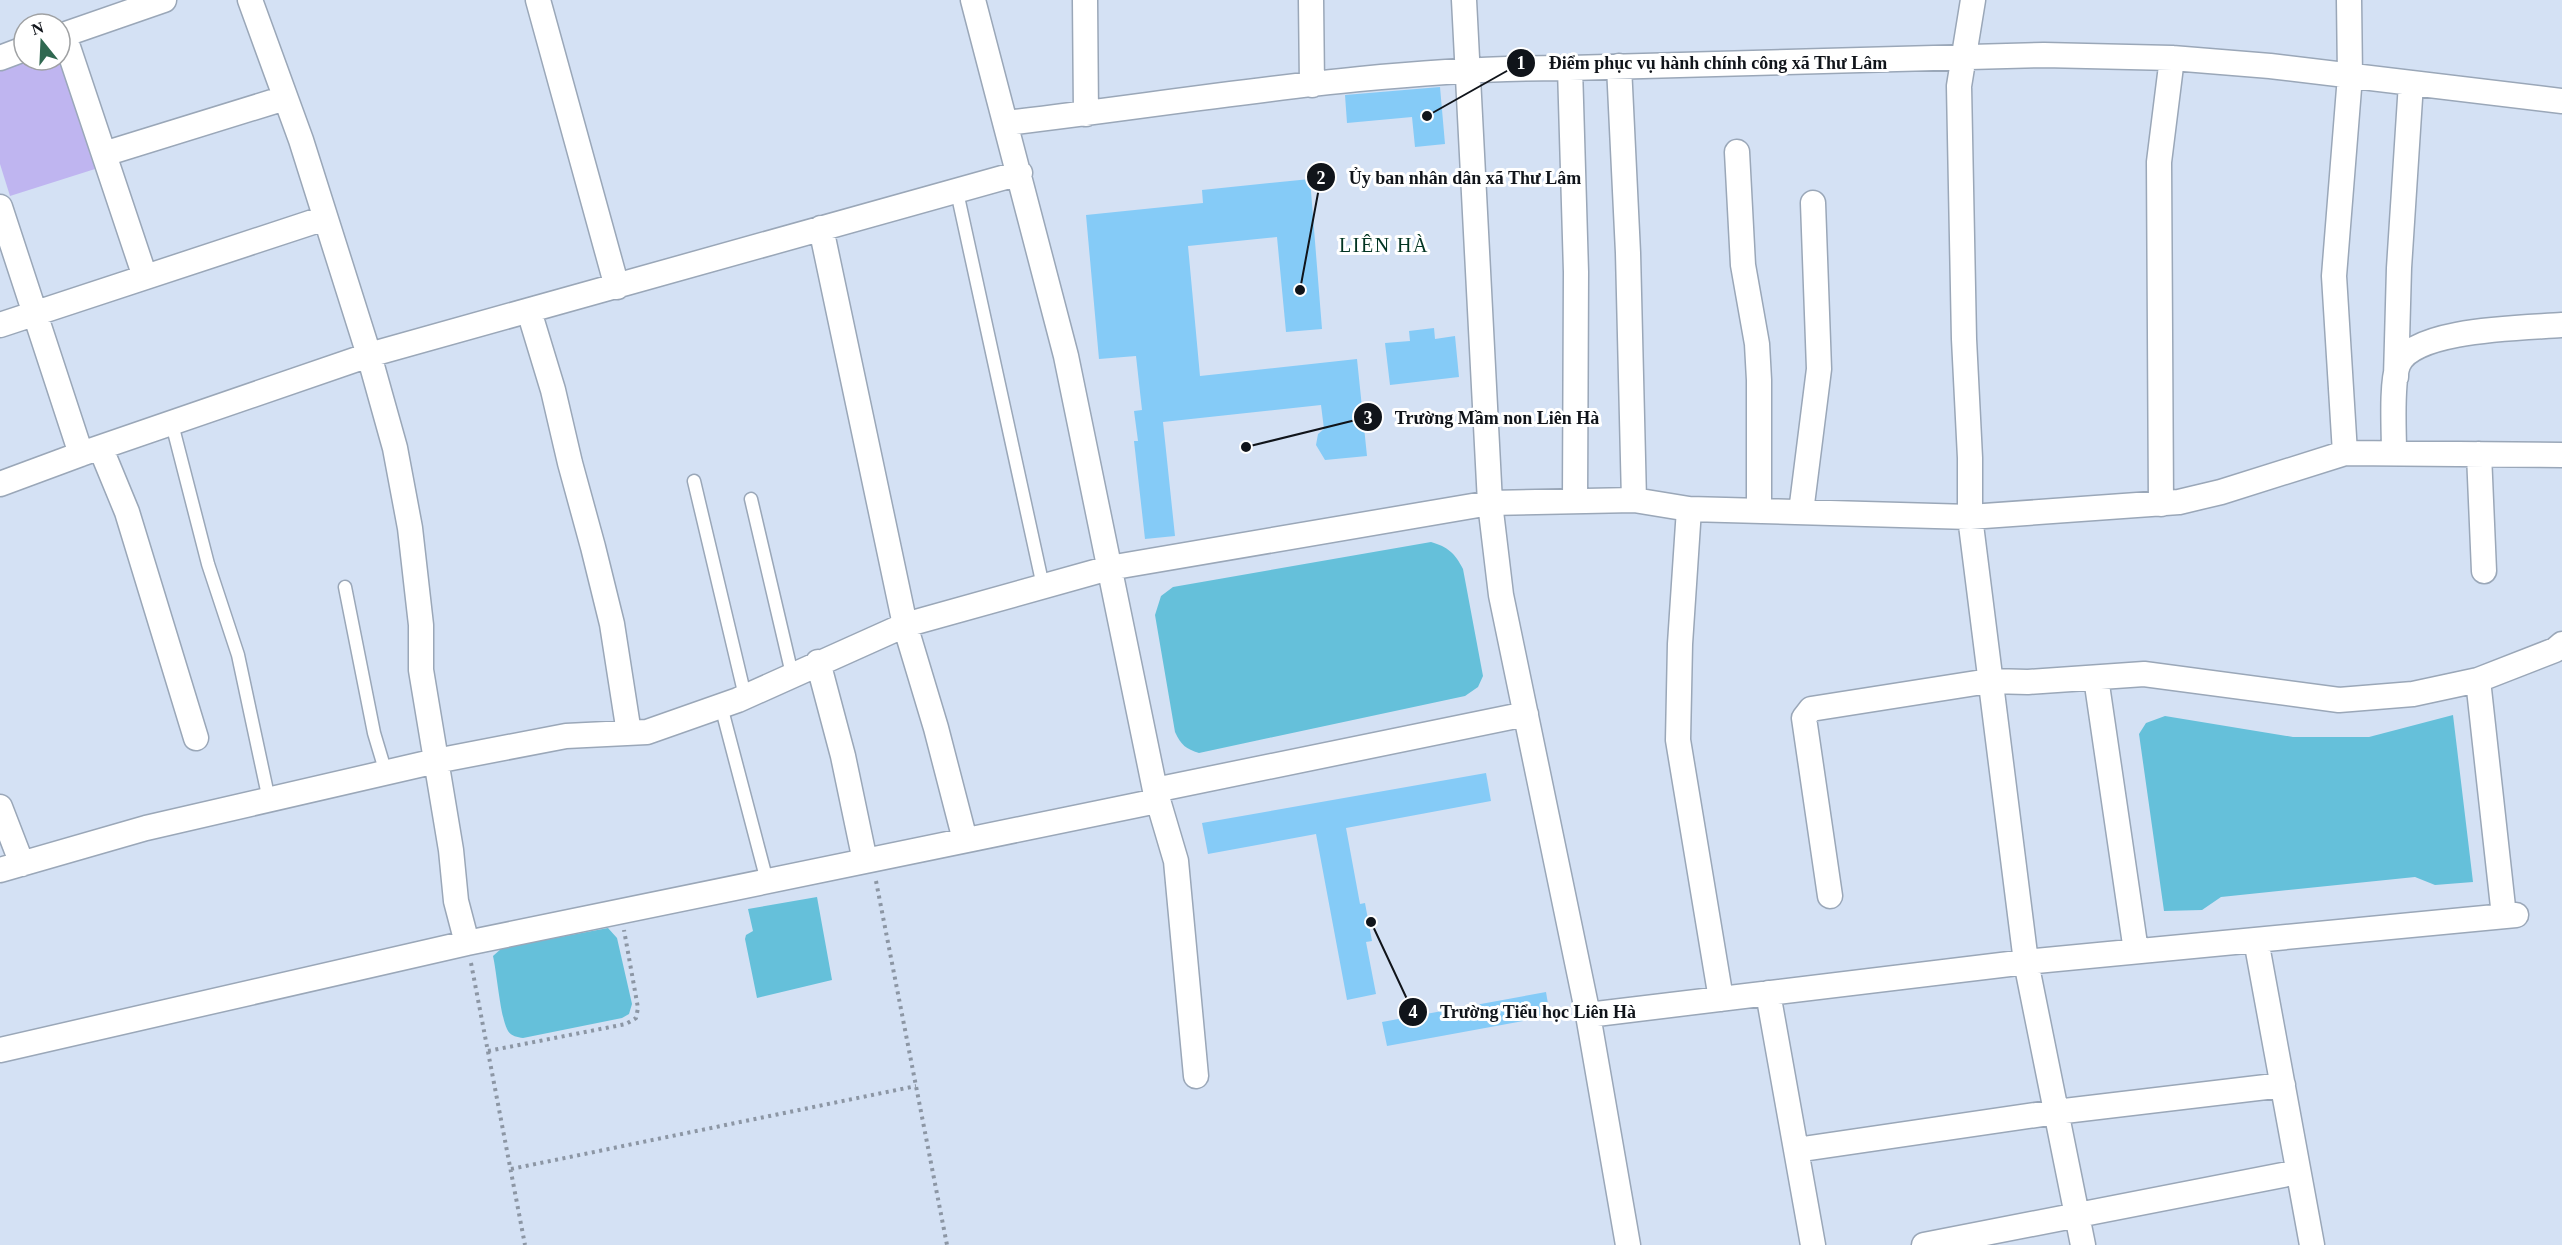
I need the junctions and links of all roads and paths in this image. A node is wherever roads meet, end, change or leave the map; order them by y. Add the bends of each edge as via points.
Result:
1 (164, 0) edge
2 (250, 0) edge
3 (538, 0) edge
4 (973, 0) edge
5 (1085, 0) edge
6 (1311, 0) edge
7 (1464, 0) edge
8 (1973, 0) edge
9 (2349, 0) edge
10 (72, 32) edge
11 (1964, 57) junction
12 (2172, 58) junction
13 (72, 63) edge
14 (1619, 66) junction
15 (1570, 68) junction
16 (1466, 71) junction
17 (2350, 76) junction
18 (2411, 83) junction
19 (1312, 85) junction
20 (285, 98) junction
21 (2562, 101) edge
22 (1086, 114) junction
23 (1006, 123) junction
24 (1737, 152) dead end
25 (104, 153) junction
26 (1020, 173) junction
27 (957, 192) junction
28 (1813, 203) dead end
29 (0, 207) edge
30 (325, 218) junction
31 (821, 228) junction
32 (145, 277) junction
33 (617, 287) junction
34 (529, 311) junction
35 (34, 316) junction
36 (0, 325) edge
37 (2562, 325) edge
38 (369, 355) junction
39 (2396, 377) junction
40 (172, 424) junction
41 (91, 451) junction
42 (2394, 452) junction
43 (2345, 453) junction
44 (2479, 454) junction
45 (2562, 455) edge
46 (694, 481) dead end
47 (0, 484) edge
48 (752, 499) dead end
49 (1634, 500) junction
50 (1575, 501) junction
51 (1490, 503) junction
52 (2161, 504) junction
53 (1689, 509) junction
54 (1759, 511) junction
55 (1801, 512) junction
56 (1970, 517) junction
57 (1109, 568) junction
58 (2484, 571) dead end
59 (1043, 586) junction
60 (345, 587) dead end
61 (905, 625) junction
62 (2562, 644) edge
63 (818, 662) junction
64 (792, 674) junction
65 (2096, 678) junction
66 (2478, 680) junction
67 (1989, 681) junction
68 (745, 696) junction
69 (721, 706) junction
70 (1526, 714) junction
71 (629, 734) junction
72 (196, 738) dead end
73 (436, 761) junction
74 (386, 773) junction
75 (1156, 795) junction
76 (269, 800) junction
77 (0, 807) edge
78 (965, 840) junction
79 (869, 860) junction
80 (11, 867) edge
81 (767, 882) junction
82 (1830, 896) dead end
83 (621, 912) junction
84 (2256, 940) junction
85 (467, 943) junction
86 (2136, 951) junction
87 (2026, 962) junction
88 (1768, 993) junction
89 (1721, 999) junction
90 (1588, 1015) junction
91 (0, 1050) edge
92 (488, 1052) junction
93 (1196, 1076) dead end
94 (2283, 1085) junction
95 (916, 1086) junction
96 (2056, 1112) junction
97 (1796, 1150) junction
98 (511, 1169) junction
99 (2298, 1172) junction
100 (2076, 1214) junction
101 (525, 1245) edge
102 (947, 1245) edge
103 (1628, 1245) edge
104 (1814, 1245) edge
105 (1924, 1245) edge
106 (2083, 1245) edge
107 (2312, 1245) edge

1 - 10 street
2 - 20 street
3 - 33 street
4 - 23 street
5 - 22 street
6 - 19 street
7 - 16 street
8 - 11 street
9 - 17 street
11 - 12 street
11 - 14 street
11 - 56 street via 1959,86
12 - 17 street
12 - 52 street via 2159,162
13 - 25 street
14 - 15 street
14 - 49 street
15 - 16 street
15 - 50 street via 1576,272
16 - 19 street
16 - 51 street
17 - 18 street
17 - 43 street via 2334,276
18 - 21 street
18 - 39 street
19 - 22 street
20 - 25 street
20 - 30 street
22 - 23 street
23 - 26 street
24 - 54 street via 1743,265 1760,380
25 - 32 street
26 - 27 street
26 - 57 street via 1066,356
27 - 31 street
27 - 59 lane
28 - 55 street via 1819,369
29 - 35 street
30 - 32 street
30 - 38 street
31 - 33 street
31 - 61 street
32 - 35 street
33 - 34 street
34 - 38 street
34 - 71 street via 612,624
35 - 36 street
35 - 41 street
37 - 39 street via 2438,338 2408,352 2399,363
38 - 40 street
38 - 73 street via 395,448 410,528 421,625 421,670
39 - 42 street
40 - 41 street
40 - 76 lane via 208,564 238,655
41 - 47 street
41 - 72 street via 127,512
42 - 43 street
42 - 44 street
43 - 52 street via 2221,492
44 - 45 street
44 - 58 street
46 - 68 lane
48 - 64 lane
49 - 50 street
49 - 53 street
50 - 51 street
51 - 57 street
51 - 70 street via 1501,595
52 - 56 street
53 - 54 street
53 - 89 street via 1678,740
54 - 55 street
55 - 56 street
56 - 67 street
57 - 59 street
57 - 75 street
59 - 61 street
60 - 74 lane via 374,733
61 - 63 street
61 - 78 street
62 - 66 street
63 - 64 street
63 - 79 street
64 - 68 street
65 - 66 street via 2144,674 2339,700 2414,694
65 - 67 street
65 - 86 street
66 - 84 street via 2510,915
67 - 82 street via 1818,707 1807,712 1804,718
67 - 87 street
68 - 69 street
69 - 71 street via 647,732
69 - 81 lane
70 - 75 street
70 - 90 street
71 - 73 street via 566,736
73 - 74 street
73 - 85 street via 456,901
74 - 76 street
75 - 78 street
75 - 93 street via 1176,861
76 - 80 street via 146,828
77 - 80 street
78 - 79 street
79 - 81 street
79 - 95 path
81 - 83 street
83 - 85 street
83 - 92 path via 638,1008 636,1018 626,1024
84 - 86 street
84 - 94 street
85 - 91 street
85 - 92 path
86 - 87 street
87 - 88 street
87 - 96 street
88 - 89 street
88 - 97 street
89 - 90 street
90 - 103 street
92 - 98 path
94 - 96 street
94 - 99 street
95 - 98 path
95 - 102 path
96 - 97 street
96 - 100 street
97 - 104 street
98 - 101 path
99 - 100 street
99 - 107 street
100 - 105 street
100 - 106 street

